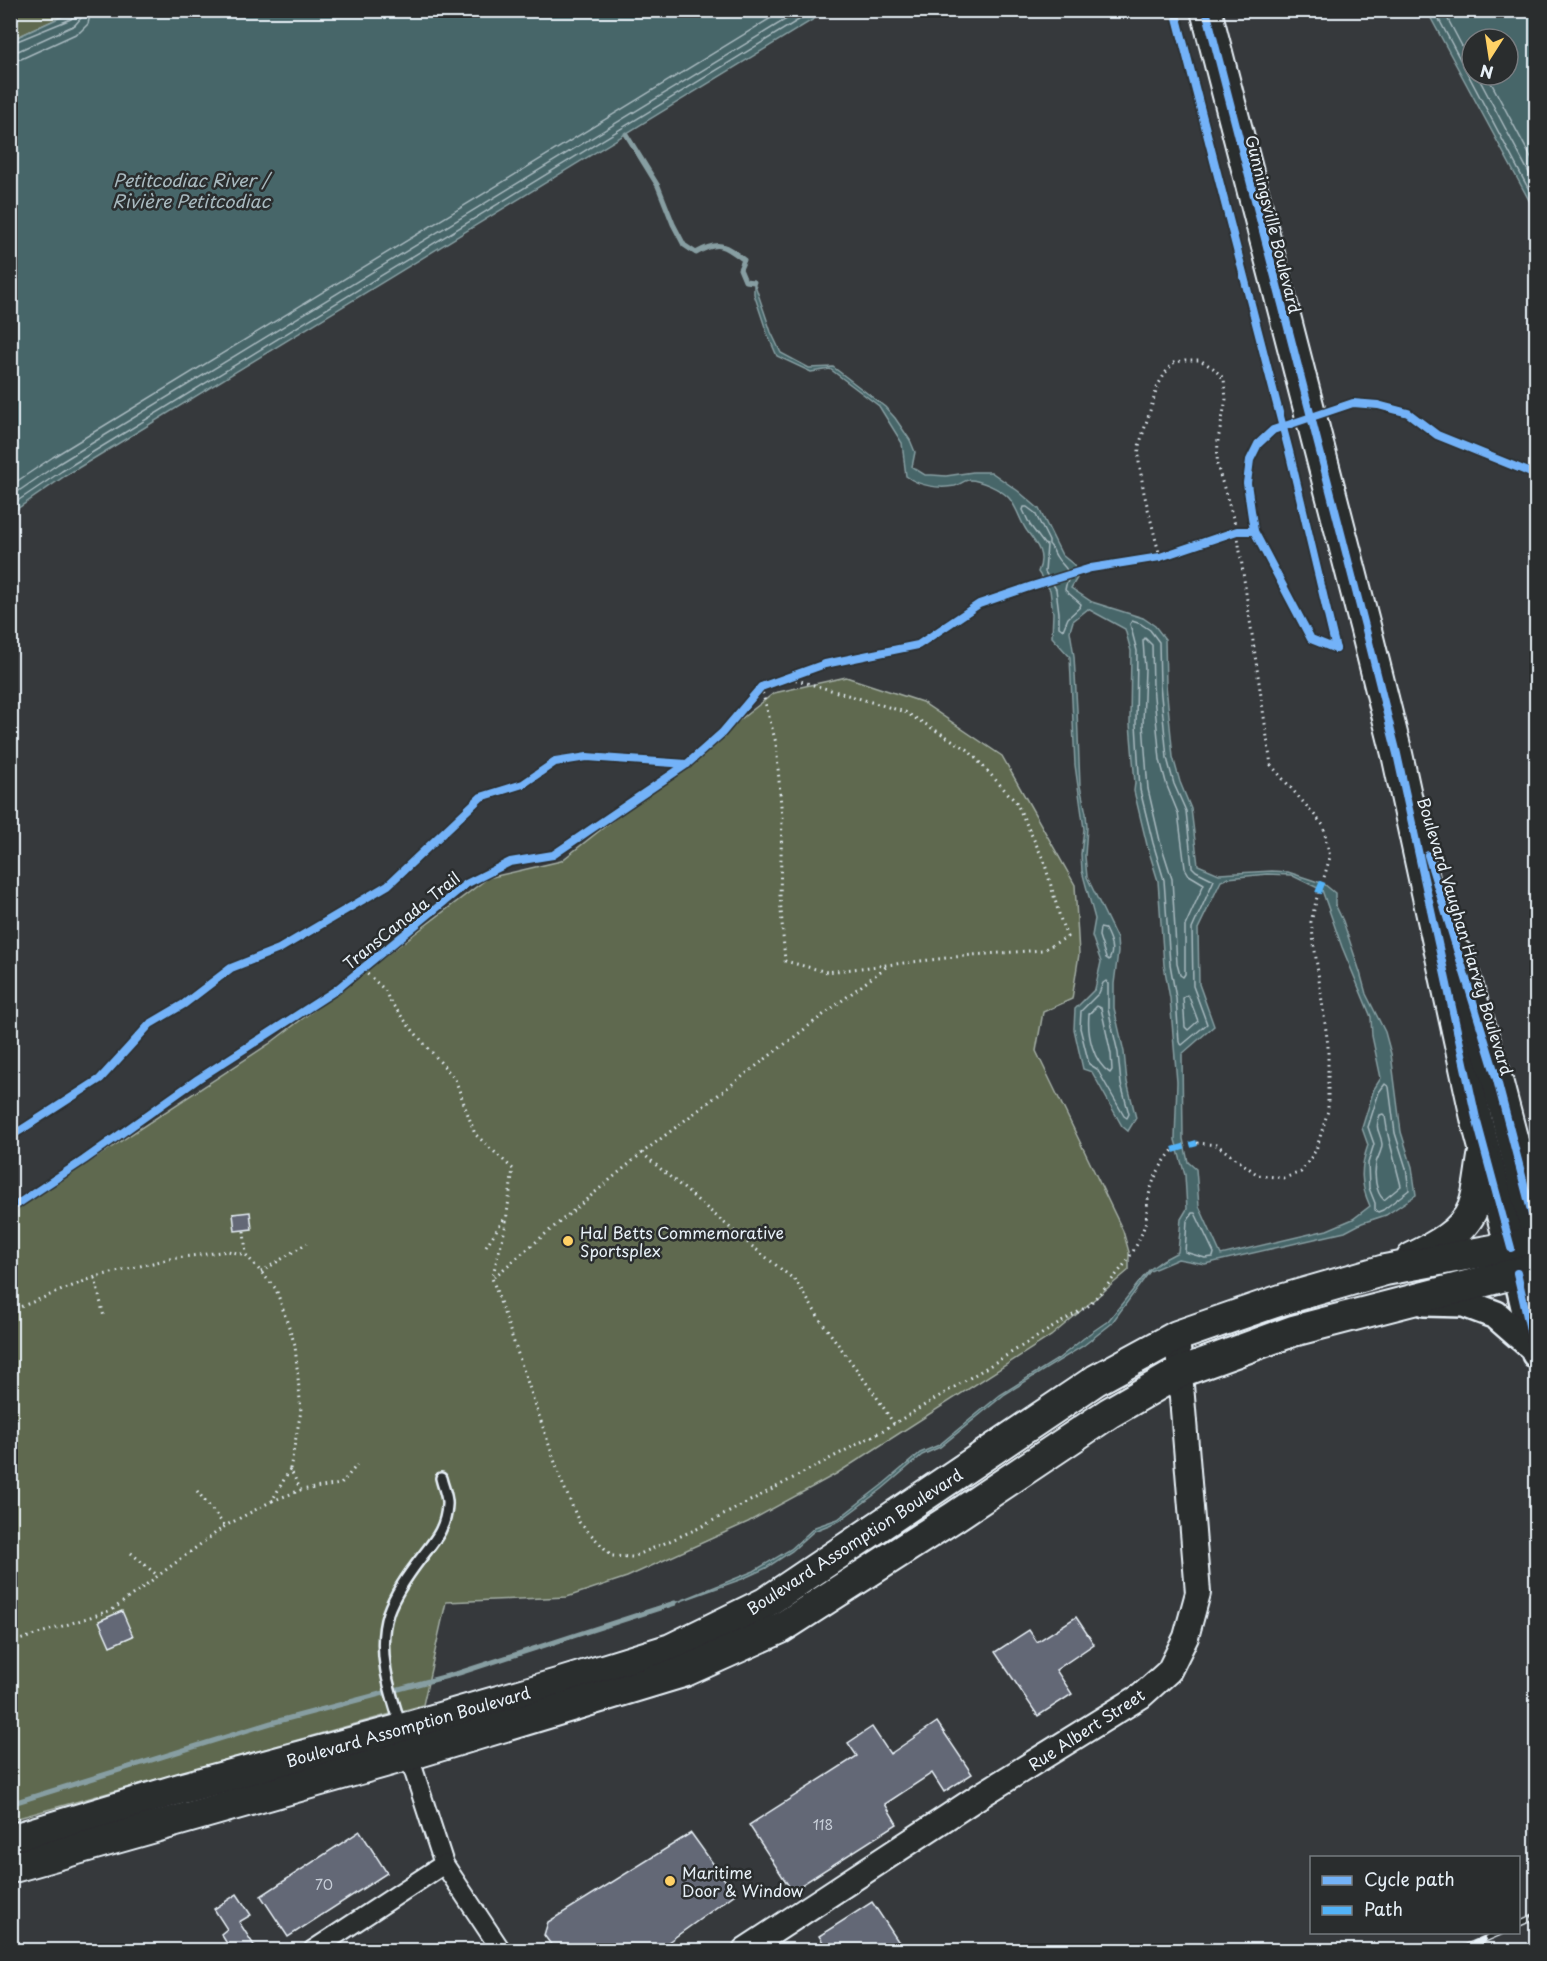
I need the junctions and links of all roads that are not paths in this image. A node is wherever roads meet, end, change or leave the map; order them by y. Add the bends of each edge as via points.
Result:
1 (1206, 10) edge
2 (1317, 443) joint
3 (1397, 754) junction
4 (1514, 1144) junction
5 (1484, 1150) junction
6 (1536, 1178) edge
7 (1536, 1230) edge
8 (1525, 1264) edge
9 (1385, 1270) junction
10 (1408, 1301) junction
11 (1177, 1336) junction
12 (1536, 1352) edge
13 (1180, 1372) junction
14 (441, 1479) dead end
15 (405, 1742) junction
16 (10, 1839) edge
17 (444, 1864) junction
18 (10, 1868) edge
19 (313, 1950) edge
20 (501, 1950) edge
21 (745, 1950) edge

1 - 2 main road, Gunningsville Boulevard
2 - 3 main road, Boulevard Vaughan Harvey Boulevard
3 - 4 main road, Boulevard Vaughan Harvey Boulevard
3 - 5 main road, Boulevard Vaughan Harvey Boulevard
4 - 6 street
4 - 7 main road, Boulevard Vaughan Harvey Boulevard
5 - 8 main road, Boulevard Vaughan Harvey Boulevard
5 - 9 main road via 1474,1206 1467,1220 1434,1248
8 - 9 main road, Boulevard Assomption Boulevard
8 - 10 main road, Boulevard Assomption Boulevard
8 - 12 main road, Boulevard Vaughan Harvey Boulevard
9 - 11 main road, Boulevard Assomption Boulevard
10 - 12 main road via 1472,1306 1496,1316
10 - 13 main road, Boulevard Assomption Boulevard via 1293,1331
11 - 13 street, Rue Albert Street
11 - 15 main road, Boulevard Assomption Boulevard via 1096,1380 765,1603 671,1649 561,1683
13 - 15 main road, Boulevard Assomption Boulevard via 1109,1413 781,1628 682,1672
13 - 21 street, Rue Albert Street via 1198,1593 1186,1637 1169,1671 1141,1696
14 - 15 lane via 448,1504 440,1535 398,1592 387,1615 383,1647
15 - 16 main road, Boulevard Assomption Boulevard via 183,1788
15 - 17 street
15 - 18 main road, Boulevard Assomption Boulevard
17 - 19 street
17 - 20 street

